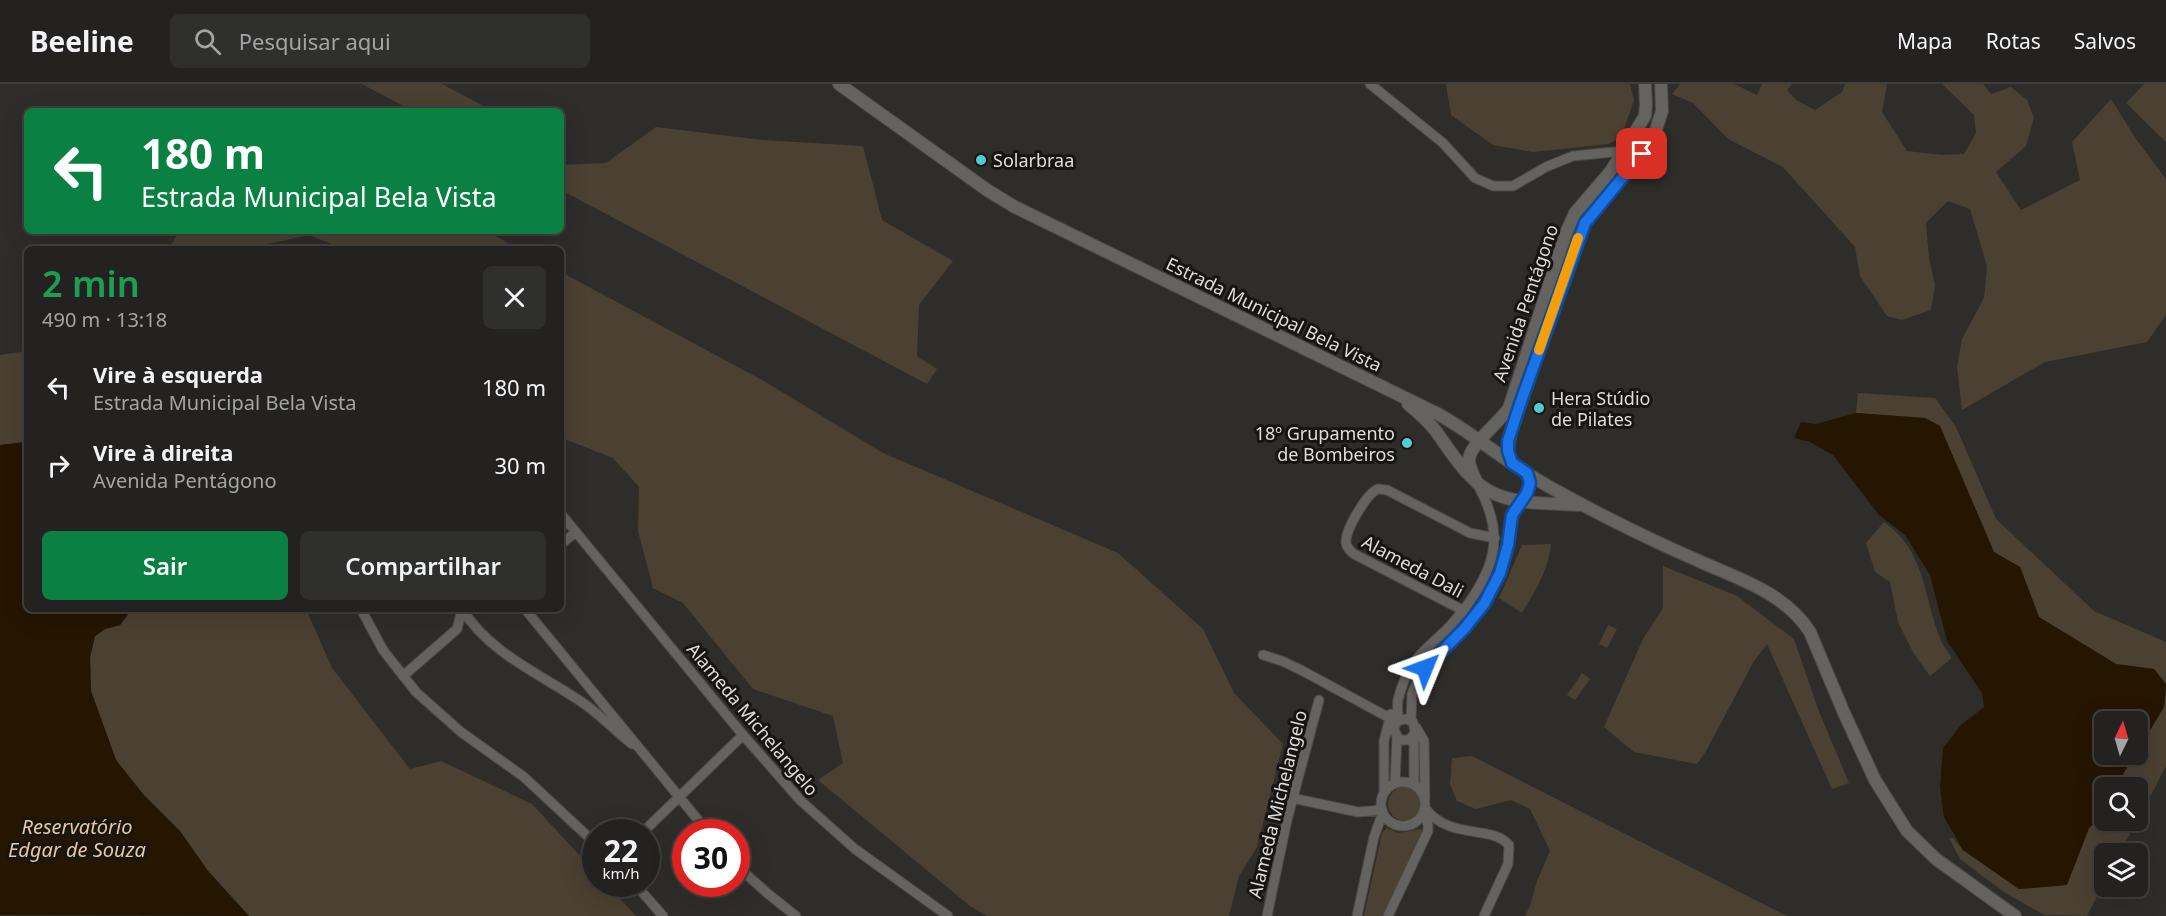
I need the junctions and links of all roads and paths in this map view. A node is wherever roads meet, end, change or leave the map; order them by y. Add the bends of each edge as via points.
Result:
1 (839, 84) edge
2 (1370, 84) edge
3 (1645, 84) edge
4 (1662, 85) edge
5 (1663, 107) junction
6 (1646, 110) junction
7 (1659, 122) junction
8 (1623, 151) junction
9 (1604, 154) junction
10 (1611, 171) junction
11 (1397, 394) junction
12 (1480, 440) junction
13 (1512, 463) junction
14 (1527, 473) junction
15 (1477, 483) junction
16 (1521, 500) junction
17 (1583, 505) junction
18 (564, 518) edge
19 (576, 532) junction
20 (1495, 538) junction
21 (564, 542) edge
22 (1462, 611) junction
23 (363, 612) edge
24 (461, 612) edge
25 (464, 612) edge
26 (527, 612) edge
27 (1474, 616) junction
28 (476, 628) junction
29 (457, 629) junction
30 (1263, 655) dead end
31 (403, 676) junction
32 (596, 697) junction
33 (1319, 700) dead end
34 (588, 707) junction
35 (1394, 720) junction
36 (1412, 721) junction
37 (743, 735) junction
38 (1414, 735) junction
39 (1397, 737) junction
40 (648, 758) junction
41 (1395, 783) junction
42 (1414, 784) junction
43 (1384, 791) junction
44 (680, 797) junction
45 (1292, 798) junction
46 (1425, 807) junction
47 (1383, 811) junction
48 (657, 819) edge
49 (698, 819) edge
50 (582, 830) edge
51 (750, 878) edge
52 (646, 897) edge
53 (2010, 913) edge
54 (663, 916) edge
55 (796, 916) edge
56 (948, 916) edge
57 (1267, 916) edge
58 (1357, 916) edge
59 (1388, 916) edge
60 (1484, 916) edge

1 - 11 main road, Estrada Municipal Bela Vista via 1015,207
2 - 9 street via 1443,142 1475,178 1493,186 1513,186 1562,159
3 - 6 main road
4 - 5 main road
5 - 6 main road via 1656,102
5 - 7 main road
6 - 7 main road via 1646,121
6 - 8 main road, Avenida Pentágono
7 - 13 main road, Avenida Pentágono via 1652,142 1591,214 1580,233 1508,441
8 - 9 street
8 - 10 main road, Avenida Pentágono
9 - 10 street via 1610,160
10 - 12 main road, Avenida Pentágono via 1575,213 1509,408
11 - 12 main road, Estrada Municipal Bela Vista
11 - 15 main road via 1433,428
12 - 13 main road, Estrada Municipal Bela Vista
12 - 15 main road via 1469,458
13 - 14 main road, Estrada Municipal Bela Vista
14 - 16 main road via 1529,488
14 - 17 main road, Estrada Municipal Bela Vista
15 - 16 main road via 1496,494
15 - 20 street via 1490,508
16 - 17 main road
16 - 27 street via 1512,515 1500,573
17 - 53 main road, Estrada Municipal Bela Vista via 1702,562 1794,620 1806,638 1874,794 1896,830 1924,859
18 - 19 street, Alameda Michelangelo
19 - 21 street
19 - 37 street, Alameda Michelangelo
20 - 22 street via 1486,575
20 - 22 street, Alameda Dali via 1470,533 1382,489 1365,498 1346,537 1354,554
22 - 27 street, Alameda Dali
22 - 35 street via 1414,662 1397,701
23 - 31 street via 383,650
24 - 29 street
25 - 28 street
26 - 32 street
27 - 36 street via 1418,678 1412,694
28 - 29 street
28 - 34 street via 507,655
29 - 31 street
30 - 35 street via 1282,661
31 - 50 street via 429,705 524,777
32 - 34 street
32 - 40 street
33 - 45 street, Alameda Michelangelo
34 - 40 street
35 - 36 street
35 - 39 street
35 - 43 street via 1384,741
36 - 38 street
36 - 46 street via 1424,741
37 - 44 street
37 - 56 street, Alameda Michelangelo via 824,824
38 - 39 street via 1406,740
38 - 42 street
39 - 41 street
40 - 44 street
41 - 42 street
41 - 43 street
42 - 46 street
43 - 47 street
44 - 48 street
44 - 49 street
45 - 47 street via 1358,812
45 - 57 street, Alameda Michelangelo
46 - 47 street via 1413,824 1400,826
46 - 59 street via 1428,831
46 - 60 street via 1435,820 1449,827 1500,838 1509,845 1508,864
47 - 58 street
51 - 55 street
52 - 54 street

